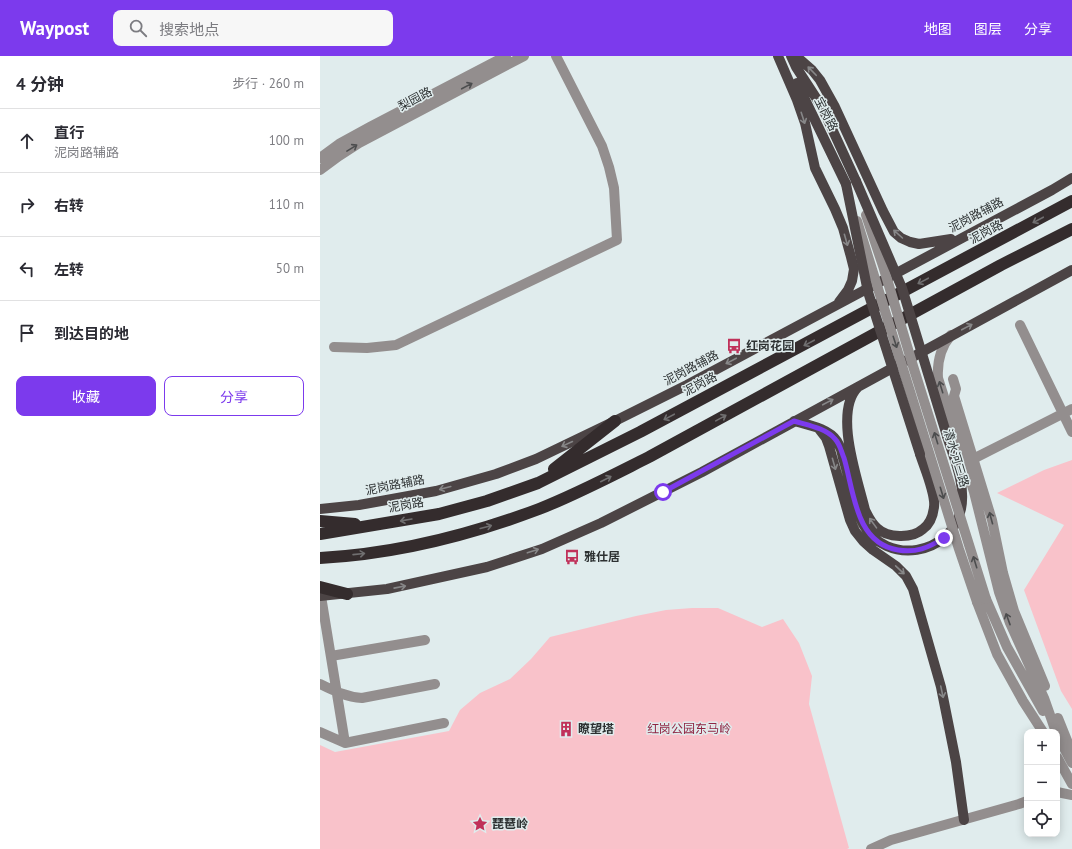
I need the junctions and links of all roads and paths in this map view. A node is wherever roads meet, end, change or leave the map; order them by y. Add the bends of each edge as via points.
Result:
1 (506, 56) edge
2 (524, 56) edge
3 (556, 56) edge
4 (779, 56) edge
5 (791, 56) edge
6 (796, 56) edge
7 (320, 158) edge
8 (320, 170) edge
9 (1072, 178) edge
10 (856, 181) junction
11 (846, 184) junction
12 (1072, 201) edge
13 (1072, 229) edge
14 (961, 238) junction
15 (1072, 270) edge
16 (828, 310) junction
17 (1020, 325) dead end
18 (951, 335) junction
19 (334, 347) dead end
20 (954, 380) dead end
21 (861, 384) junction
22 (1067, 411) edge
23 (615, 421) junction
24 (794, 421) junction
25 (819, 429) junction
26 (1072, 432) edge
27 (973, 459) junction
28 (538, 482) junction
29 (320, 509) edge
30 (320, 521) edge
31 (372, 526) junction
32 (320, 534) edge
33 (320, 558) edge
34 (320, 593) edge
35 (347, 594) joint
36 (982, 601) junction
37 (424, 640) dead end
38 (331, 656) junction
39 (320, 684) edge
40 (435, 684) dead end
41 (336, 692) junction
42 (444, 723) dead end
43 (1041, 729) edge
44 (1054, 729) edge
45 (1055, 729) edge
46 (320, 732) edge
47 (1060, 740) edge
48 (345, 743) junction
49 (1072, 753) edge
50 (1060, 762) edge
51 (1072, 763) edge
52 (1072, 784) edge
53 (1060, 793) edge
54 (1072, 795) edge
55 (1024, 802) edge
56 (964, 820) junction
57 (871, 849) edge

1 - 7 street, 梨园路 via 370,127
8 -> 2 street, 梨园路 via 365,140
3 - 19 street via 602,146 609,167 614,188 617,240 396,345 367,348
4 - 11 main road, 宝岗路 via 796,82
4 -> 16 main road via 802,115 815,168 836,209 854,269 845,296
5 - 10 main road, 宝岗路 via 822,107
14 -> 6 main road via 919,244 901,238 894,232 820,80
9 - 14 main road, 泥岗路辅路
10 - 25 main road, 宝岗路, bridge via 902,288 962,484 961,511 951,530 928,548 905,551 884,546 868,533 857,512 840,446 830,433
36 -> 10 street, 清水河三路, bridge
11 -> 21 main road, 宝岗路, bridge via 868,292 934,498 929,522 917,533 897,536 887,534 877,529 865,510 847,436 849,403 854,391
11 -> 36 street, 清水河三路, bridge
12 -> 28 highway, 泥岗路 via 640,432
33 -> 13 highway via 383,552 436,540 540,509 595,485
14 - 16 main road, 泥岗路辅路
18 -> 15 main road
16 -> 23 main road, 泥岗路辅路
17 - 22 street
18 - 21 main road
45 -> 18 street via 999,592 974,492 938,378 941,352
20 - 27 street via 954,396
24 -> 21 main road
22 - 26 street
22 - 27 street
23 - 28 highway
23 -> 29 main road, 泥岗路辅路 via 536,459 496,474 436,491 359,505
24 - 25 main road, 宝岗路
35 -> 24 main road via 434,580 487,567 542,549 663,492
25 -> 56 main road via 829,446 855,531 873,550 896,566 906,576 913,589 941,687 956,762
49 -> 27 street via 1014,611 992,520
28 -> 31 highway, 泥岗路 via 439,514
30 - 31 highway
31 - 32 highway, 泥岗路
34 - 35 highway
34 - 38 street
36 - 43 street, 清水河三路 via 997,654
36 - 44 street, 清水河三路
37 - 38 street
38 - 41 street
39 - 41 street
40 - 41 street via 362,698
41 - 48 street
42 - 48 street
46 - 48 street
47 - 51 street, 清水河三路
50 - 52 street
53 - 54 street
55 - 56 street
56 - 57 street via 891,840

